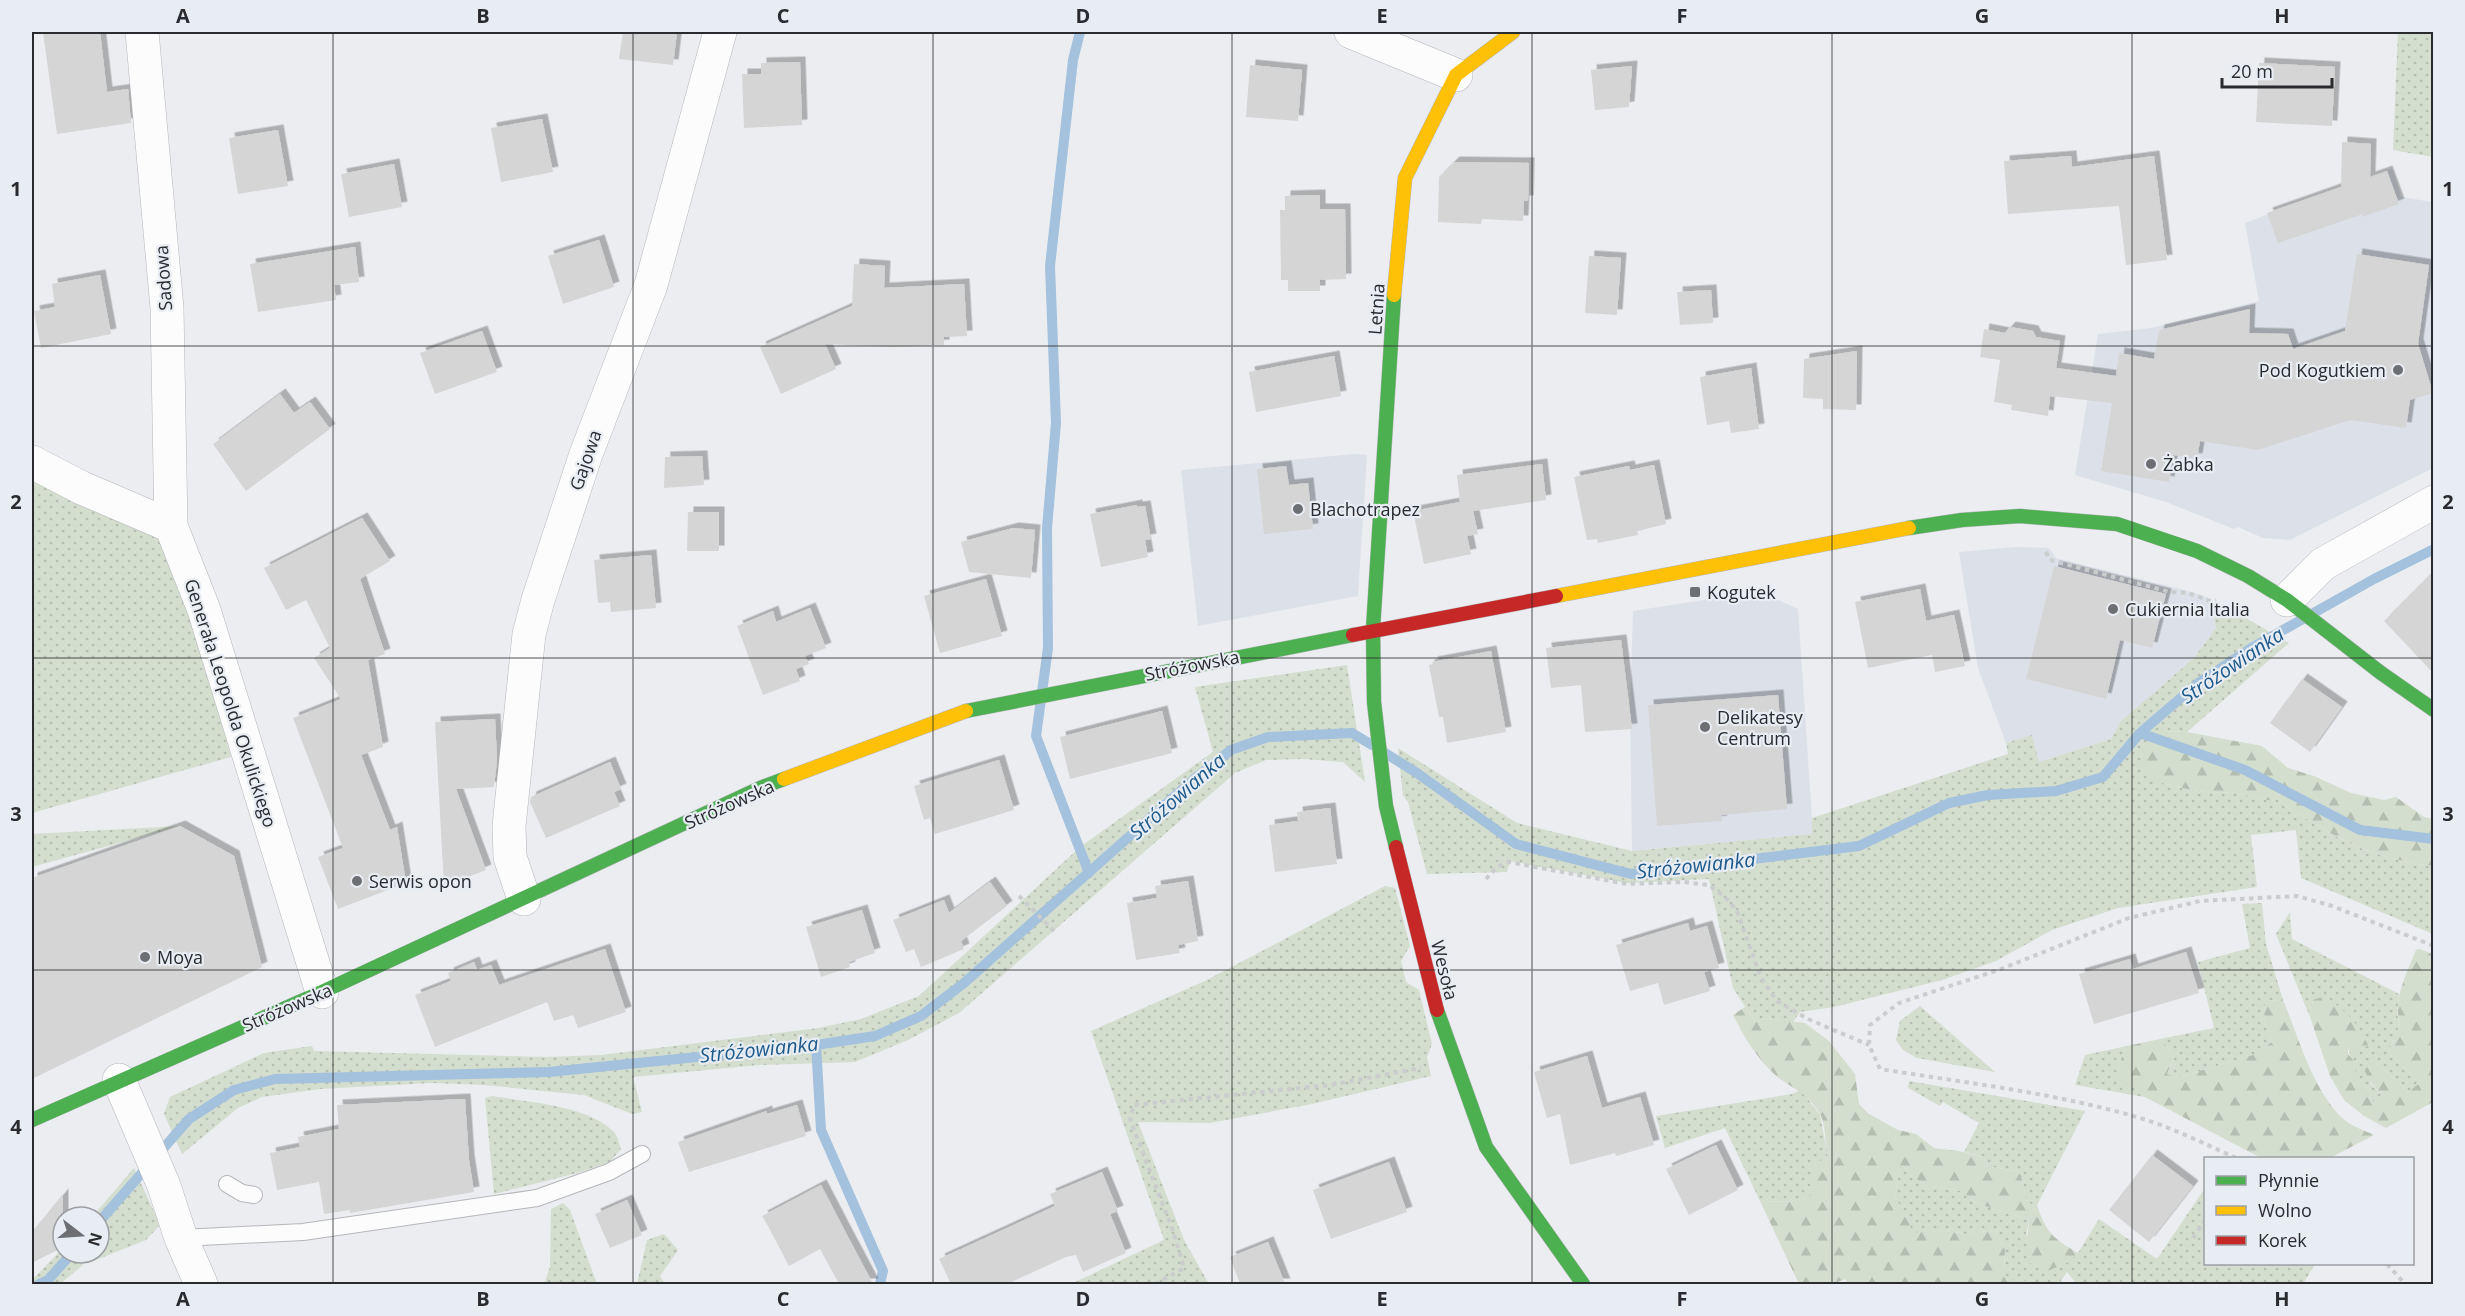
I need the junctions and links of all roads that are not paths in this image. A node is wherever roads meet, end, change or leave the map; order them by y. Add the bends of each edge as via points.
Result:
1 (142, 32) edge
2 (720, 32) edge
3 (1351, 32) edge
4 (1513, 32) edge
5 (1456, 75) junction
6 (32, 462) edge
7 (2433, 502) edge
8 (171, 526) junction
9 (2291, 602) junction
10 (1373, 629) junction
11 (2433, 710) edge
12 (524, 899) junction
13 (322, 992) junction
14 (119, 1080) junction
15 (32, 1120) edge
16 (642, 1154) dead end
17 (227, 1184) dead end
18 (254, 1196) dead end
19 (181, 1238) junction
20 (201, 1284) edge
21 (1583, 1284) edge

1 - 8 street, Sadowa via 167,308
2 - 12 street, Gajowa via 651,285 586,454 529,634 509,825 510,856
3 - 5 street
4 - 5 main road, Letnia
5 - 10 main road, Letnia via 1405,178
6 - 8 street
7 - 9 street via 2323,564
8 - 13 street, Generała Leopolda Okulickiego via 204,610
9 - 10 main road, Stróżowska via 2217,559 2117,524 2020,516 1908,528
9 - 11 main road, Stróżowska
10 - 12 main road, Stróżowska via 961,712 760,788
10 - 21 main road, Wesoła via 1374,702 1386,806 1439,1018 1486,1147
12 - 13 main road, Stróżowska
13 - 14 main road, Stróżowska
14 - 15 main road, Stróżowska
14 - 19 street via 164,1185
16 - 19 lane via 609,1172 537,1198 303,1232
17 - 18 lane
19 - 20 street

